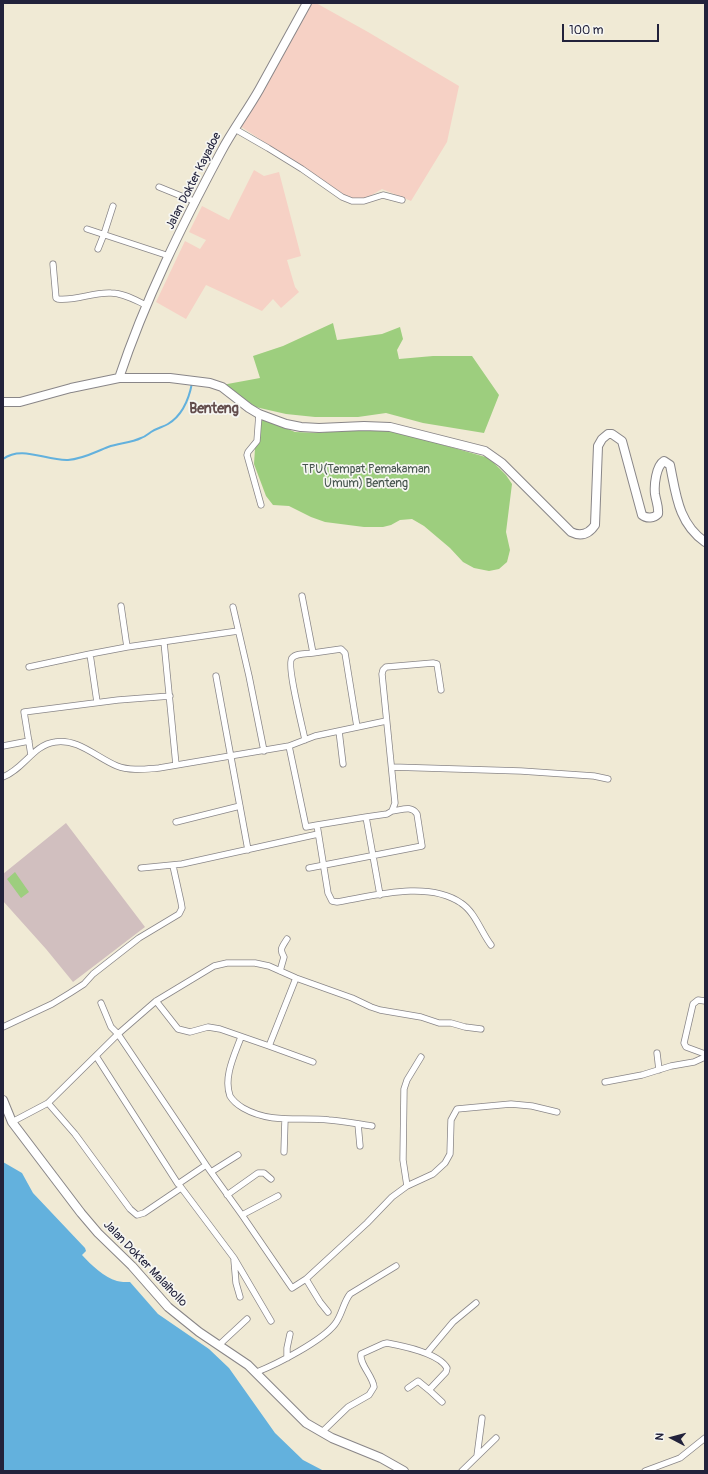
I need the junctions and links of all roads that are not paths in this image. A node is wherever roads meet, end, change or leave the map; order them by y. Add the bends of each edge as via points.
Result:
1 (307, 3) edge
2 (235, 129) junction
3 (159, 187) dead end
4 (402, 200) dead end
5 (196, 202) junction
6 (112, 206) dead end
7 (87, 229) dead end
8 (104, 234) junction
9 (98, 249) dead end
10 (169, 256) junction
11 (53, 264) dead end
12 (146, 305) junction
13 (119, 378) junction
14 (3, 402) edge
15 (259, 414) junction
16 (261, 505) dead end
17 (705, 542) edge
18 (302, 596) dead end
19 (121, 606) dead end
20 (233, 607) dead end
21 (238, 631) junction
22 (164, 642) junction
23 (127, 647) junction
24 (313, 653) junction
25 (90, 654) junction
26 (29, 667) dead end
27 (216, 676) dead end
28 (441, 690) dead end
29 (170, 696) junction
30 (97, 702) junction
31 (386, 721) junction
32 (357, 727) junction
33 (339, 731) junction
34 (305, 740) junction
35 (28, 741) junction
36 (3, 746) edge
37 (289, 746) junction
38 (264, 751) junction
39 (31, 755) junction
40 (230, 755) junction
41 (176, 764) junction
42 (343, 764) dead end
43 (392, 768) junction
44 (3, 777) edge
45 (608, 779) dead end
46 (240, 806) junction
47 (392, 811) junction
48 (366, 817) junction
49 (176, 822) dead end
50 (316, 825) junction
51 (306, 827) junction
52 (318, 834) junction
53 (308, 836) junction
54 (248, 850) junction
55 (373, 856) junction
56 (323, 865) junction
57 (173, 866) junction
58 (141, 868) dead end
59 (309, 868) dead end
60 (380, 895) junction
61 (287, 939) dead end
62 (491, 945) dead end
63 (280, 971) junction
64 (296, 978) junction
65 (156, 1001) junction
66 (705, 1001) edge
67 (101, 1003) dead end
68 (3, 1027) edge
69 (481, 1029) dead end
70 (118, 1034) junction
71 (241, 1037) junction
72 (270, 1046) junction
73 (657, 1053) dead end
74 (96, 1056) junction
75 (705, 1056) edge
76 (421, 1057) dead end
77 (313, 1062) dead end
78 (659, 1070) junction
79 (605, 1082) dead end
80 (3, 1100) edge
81 (48, 1103) junction
82 (557, 1112) dead end
83 (285, 1119) junction
84 (12, 1122) junction
85 (358, 1124) junction
86 (372, 1126) dead end
87 (360, 1146) dead end
88 (284, 1152) dead end
89 (238, 1155) dead end
90 (206, 1165) junction
91 (211, 1172) junction
92 (271, 1179) dead end
93 (180, 1186) junction
94 (407, 1186) junction
95 (227, 1195) junction
96 (278, 1196) dead end
97 (242, 1215) junction
98 (234, 1258) junction
99 (396, 1266) dead end
100 (306, 1279) junction
101 (240, 1297) dead end
102 (476, 1303) dead end
103 (328, 1312) dead end
104 (247, 1320) dead end
105 (271, 1321) dead end
106 (290, 1334) dead end
107 (219, 1345) junction
108 (427, 1353) junction
109 (288, 1358) junction
110 (257, 1372) junction
111 (408, 1388) dead end
112 (429, 1390) junction
113 (442, 1402) dead end
114 (482, 1418) dead end
115 (322, 1432) junction
116 (496, 1438) dead end
117 (705, 1438) edge
118 (477, 1456) junction
119 (404, 1471) edge
120 (462, 1471) edge
121 (645, 1471) edge

1 - 2 street, Jalan Dokter Kayadoe
2 - 4 street via 352,202 383,195
2 - 5 street, Jalan Dokter Kayadoe
3 - 5 street
5 - 10 street, Jalan Dokter Kayadoe
6 - 8 street
7 - 8 street
8 - 9 street
8 - 10 street
10 - 12 street, Jalan Dokter Kayadoe
11 - 12 street via 58,299 68,300 110,292
12 - 13 street, Jalan Dokter Kayadoe
13 - 14 street via 20,402
13 - 15 street via 170,378 210,383 222,387
15 - 16 street via 258,441 246,455
15 - 17 street via 277,422 301,427 390,426 485,451 502,463 571,532 578,535 588,532 595,525 597,451 604,436 612,434 622,441 642,515 654,517 658,514 656,485 660,465 664,461 667,462 670,465 675,494 682,514 693,532
18 - 24 street
19 - 23 street
20 - 21 street
21 - 22 street
21 - 38 street
22 - 23 street
22 - 29 street
23 - 25 street
24 - 32 street via 339,649 344,651
24 - 34 street via 295,656 290,662
25 - 26 street
25 - 30 street
27 - 40 street
28 - 31 street via 437,664 386,667 382,674
29 - 30 street
29 - 41 street
30 - 35 street via 24,712
31 - 32 street
31 - 43 street
32 - 33 street
33 - 34 street
33 - 42 street
34 - 37 street
35 - 36 street
35 - 39 street
37 - 38 street
37 - 51 street
38 - 40 street
39 - 41 street via 50,743 70,742 127,769
39 - 44 street via 15,771
40 - 41 street
40 - 46 street
43 - 45 street via 521,771
43 - 47 street via 395,803
46 - 49 street
46 - 54 street
47 - 48 street
47 - 55 street via 410,808 414,810 417,814 422,846
48 - 50 street
48 - 55 street
50 - 51 street
50 - 52 street
51 - 53 street
52 - 53 street
52 - 56 street
53 - 54 street
54 - 57 street
55 - 56 street
55 - 60 street
56 - 59 street
56 - 60 street via 332,901
57 - 58 street
57 - 68 street via 182,902 179,914 139,938 70,993
60 - 62 street via 421,890 455,900 473,916
61 - 63 street via 282,948 281,954 284,958
63 - 64 street
63 - 65 street via 255,963 219,964
64 - 69 street via 380,1010
64 - 72 street
65 - 70 street
65 - 71 street via 178,1029 190,1032 214,1028
66 - 75 street via 698,1000 693,1004 684,1043 686,1047
67 - 70 street via 111,1027
70 - 74 street
70 - 90 street
71 - 72 street
71 - 83 street via 228,1078 230,1096 252,1113 267,1118
72 - 77 street
73 - 78 street
74 - 81 street
74 - 93 street
75 - 78 street via 694,1062
76 - 94 street via 406,1080 404,1089 403,1160
78 - 79 street
80 - 84 street, Jalan Dokter Malaihollo
81 - 84 street
81 - 93 street via 137,1215 144,1213
82 - 94 street via 511,1104 457,1108 451,1120 450,1154 445,1163 433,1174
83 - 85 street
83 - 88 street
84 - 107 street, Jalan Dokter Malaihollo via 98,1233 132,1266 168,1307
85 - 86 street
85 - 87 street
89 - 91 street
90 - 91 street
90 - 93 street
91 - 95 street
92 - 95 street via 264,1173 258,1173
93 - 98 street
94 - 100 street via 392,1197
95 - 97 street
96 - 97 street
97 - 100 street via 291,1288 295,1288
98 - 101 street
98 - 105 street
99 - 109 street via 350,1294 331,1328
100 - 103 street
102 - 108 street via 453,1322
104 - 107 street
106 - 109 street
107 - 110 street, Jalan Dokter Malaihollo
108 - 112 street via 442,1362 446,1368 446,1372
108 - 115 street via 387,1343 361,1354 361,1360 374,1387 369,1395 348,1407
109 - 110 street
110 - 115 street, Jalan Dokter Malaihollo via 306,1423
111 - 112 street via 418,1381
112 - 113 street
114 - 118 street
115 - 119 street, Jalan Dokter Malaihollo
116 - 118 street
117 - 121 street via 680,1458
118 - 120 street

